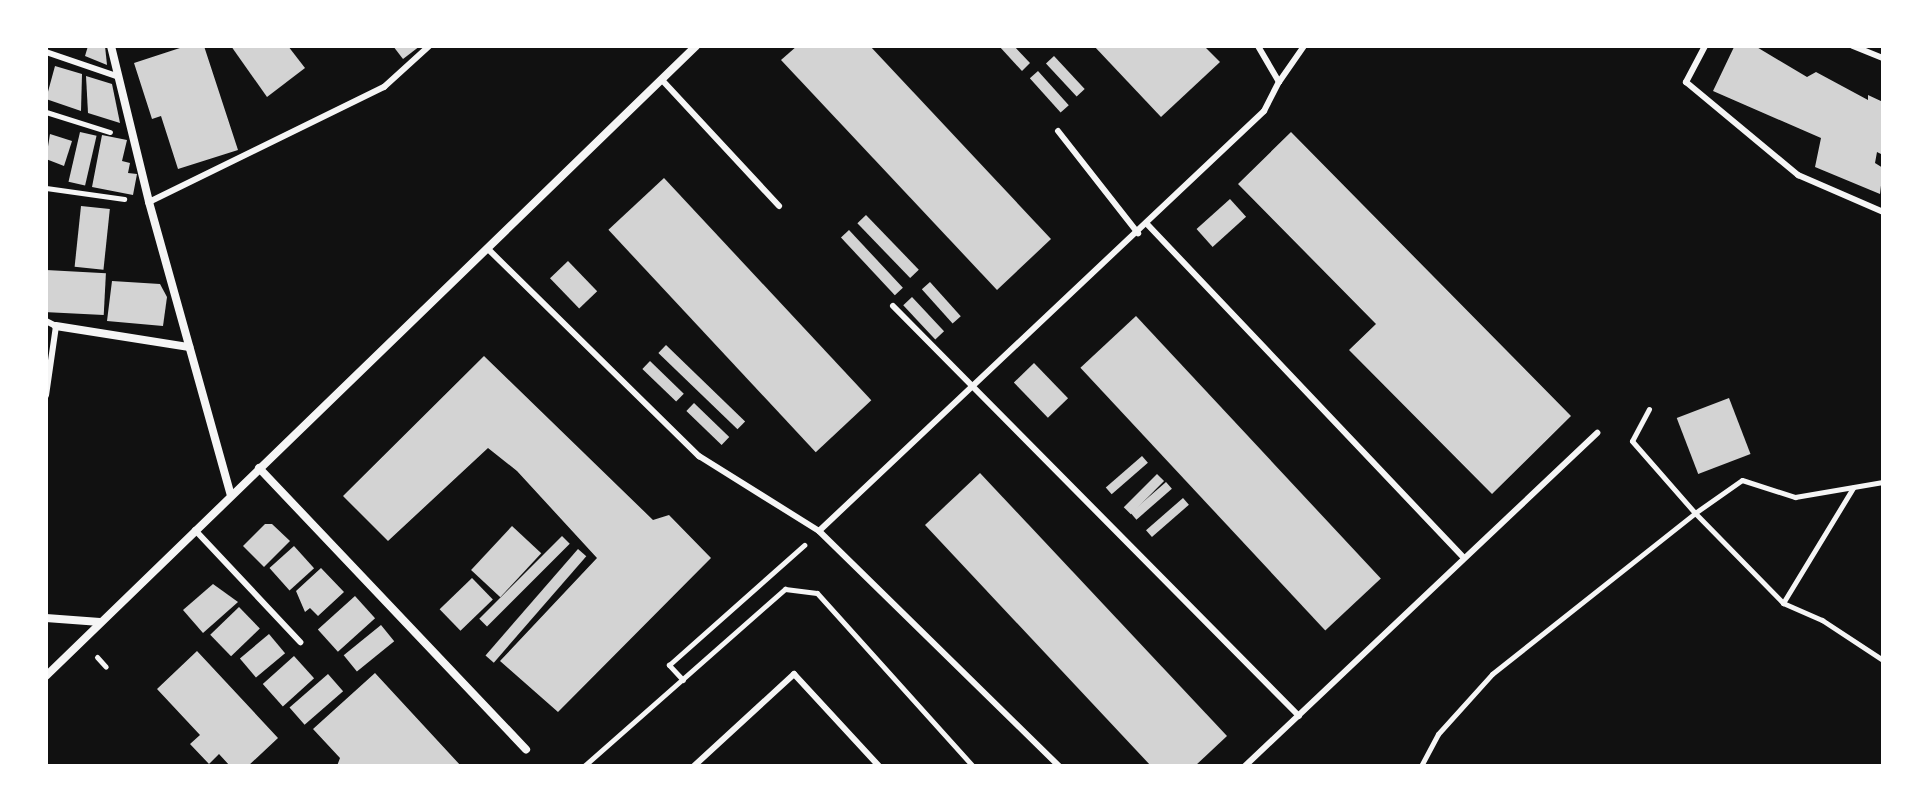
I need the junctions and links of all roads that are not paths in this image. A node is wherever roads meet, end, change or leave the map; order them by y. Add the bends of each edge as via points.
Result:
1 (111, 46) edge
2 (429, 46) edge
3 (696, 46) edge
4 (1258, 46) edge
5 (1304, 46) edge
6 (1705, 46) edge
7 (1853, 46) edge
8 (46, 52) edge
9 (1883, 58) edge
10 (119, 77) junction
11 (662, 80) junction
12 (1279, 82) junction
13 (1058, 131) dead end
14 (149, 202) junction
15 (779, 206) dead end
16 (1883, 212) edge
17 (1147, 224) junction
18 (1138, 233) junction
19 (488, 249) junction
20 (893, 306) dead end
21 (46, 321) edge
22 (56, 326) junction
23 (189, 347) junction
24 (972, 389) junction
25 (46, 395) edge
26 (1597, 433) dead end
27 (259, 468) junction
28 (231, 495) junction
29 (195, 530) junction
30 (819, 531) junction
31 (1464, 558) junction
32 (46, 618) edge
33 (100, 622) junction
34 (300, 642) dead end
35 (46, 676) edge
36 (1299, 716) junction
37 (526, 749) dead end
38 (694, 766) edge
39 (879, 766) edge
40 (1059, 766) edge
41 (1245, 766) edge

1 - 10 street
2 - 14 lane via 384,87
3 - 11 street
4 - 12 lane
5 - 12 lane
6 - 16 lane via 1686,82 1798,175
7 - 9 lane
8 - 10 lane
10 - 14 street
11 - 15 lane
11 - 19 street
12 - 17 lane via 1264,111
13 - 18 lane
14 - 23 street
17 - 18 lane
17 - 31 lane
18 - 24 lane
19 - 27 street
19 - 30 lane via 699,456
20 - 24 lane
21 - 22 lane
22 - 23 street
22 - 25 lane
23 - 28 street
24 - 30 lane
24 - 36 lane
26 - 31 lane
27 - 28 street
27 - 37 street
28 - 29 street
29 - 33 street
29 - 34 lane
30 - 40 lane
31 - 36 lane
32 - 33 street
33 - 35 street
36 - 41 lane
38 - 39 lane via 794,674

